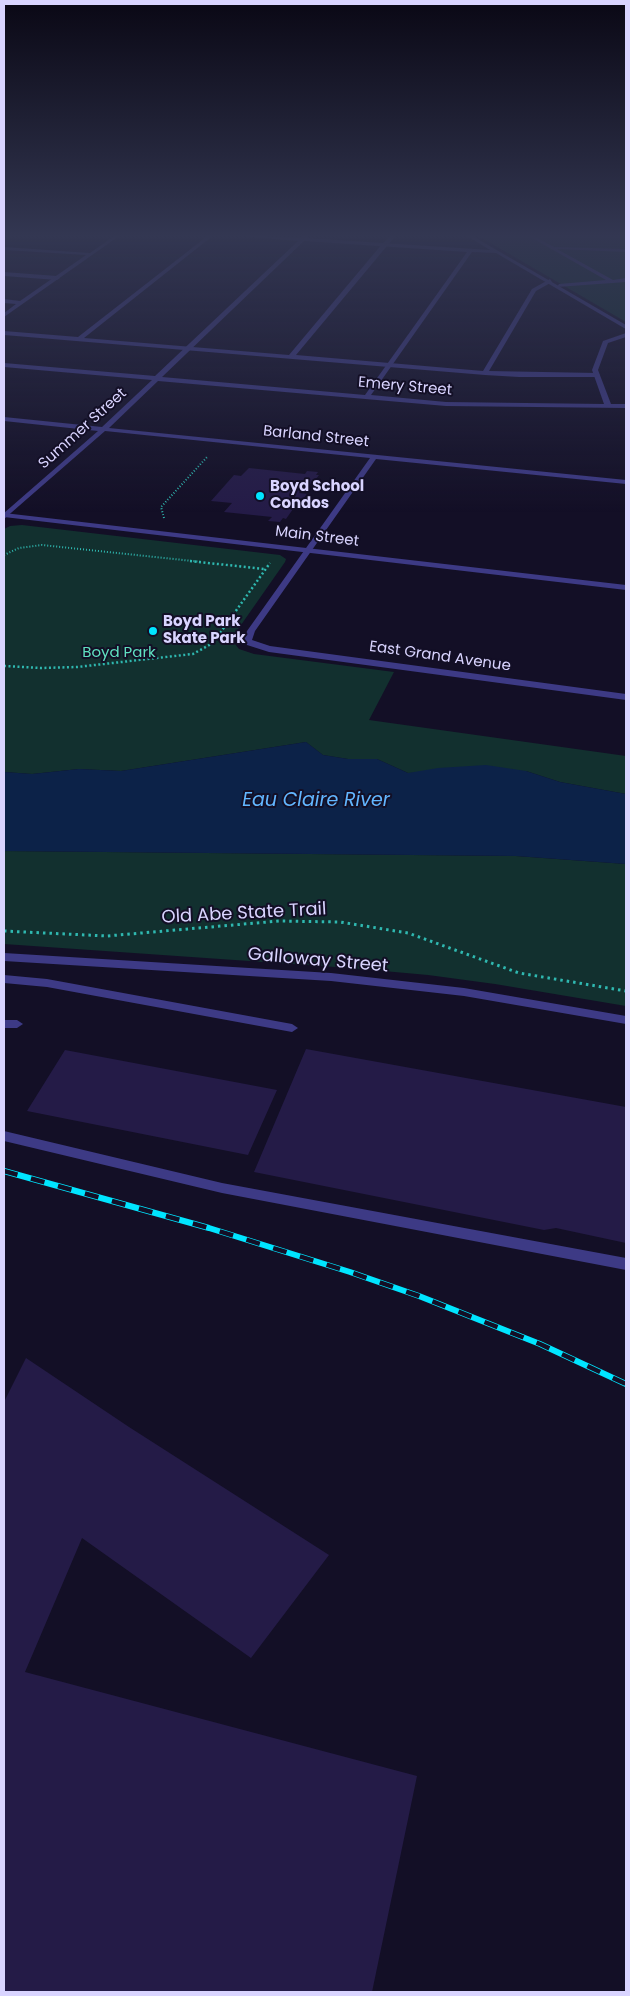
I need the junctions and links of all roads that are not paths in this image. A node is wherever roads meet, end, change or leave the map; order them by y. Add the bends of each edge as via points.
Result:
1 (94, 327) edge
2 (211, 327) edge
3 (316, 327) edge
4 (416, 327) edge
5 (512, 327) edge
6 (4, 333) edge
7 (626, 335) edge
8 (78, 340) junction
9 (190, 348) junction
10 (291, 357) junction
11 (4, 365) edge
12 (388, 366) junction
13 (485, 373) junction
14 (597, 374) junction
15 (156, 378) junction
16 (367, 397) junction
17 (608, 406) junction
18 (626, 406) edge
19 (4, 419) edge
20 (104, 429) junction
21 (374, 457) junction
22 (626, 482) edge
23 (4, 516) edge
24 (308, 550) junction
25 (626, 588) edge
26 (626, 697) edge
27 (4, 957) edge
28 (4, 979) edge
29 (626, 1020) edge
30 (4, 1024) edge
31 (18, 1024) dead end
32 (292, 1028) dead end
33 (4, 1136) edge
34 (626, 1264) edge

1 - 8 street
2 - 9 street, Summer Street
3 - 10 street
4 - 12 street
5 - 13 street
6 - 8 street
7 - 14 street via 605,342 595,370
8 - 9 street
9 - 10 street
9 - 15 street, Summer Street
10 - 12 street
11 - 15 street, Emery Street
12 - 13 street
12 - 16 street
13 - 14 street
14 - 17 street
15 - 16 street, Emery Street
15 - 20 street, Summer Street
16 - 17 street, Emery Street via 480,405
17 - 18 street, Emery Street
19 - 20 street, Barland Street
20 - 21 street, Barland Street
20 - 23 street, Summer Street
21 - 22 street, Barland Street
21 - 24 street
23 - 24 street, Main Street
24 - 25 street, Main Street
24 - 26 street, East Grand Avenue via 251,631 250,643 268,649
27 - 29 street, Galloway Street via 331,977 464,992
28 - 32 street via 47,983
30 - 31 street
33 - 34 street via 222,1188

